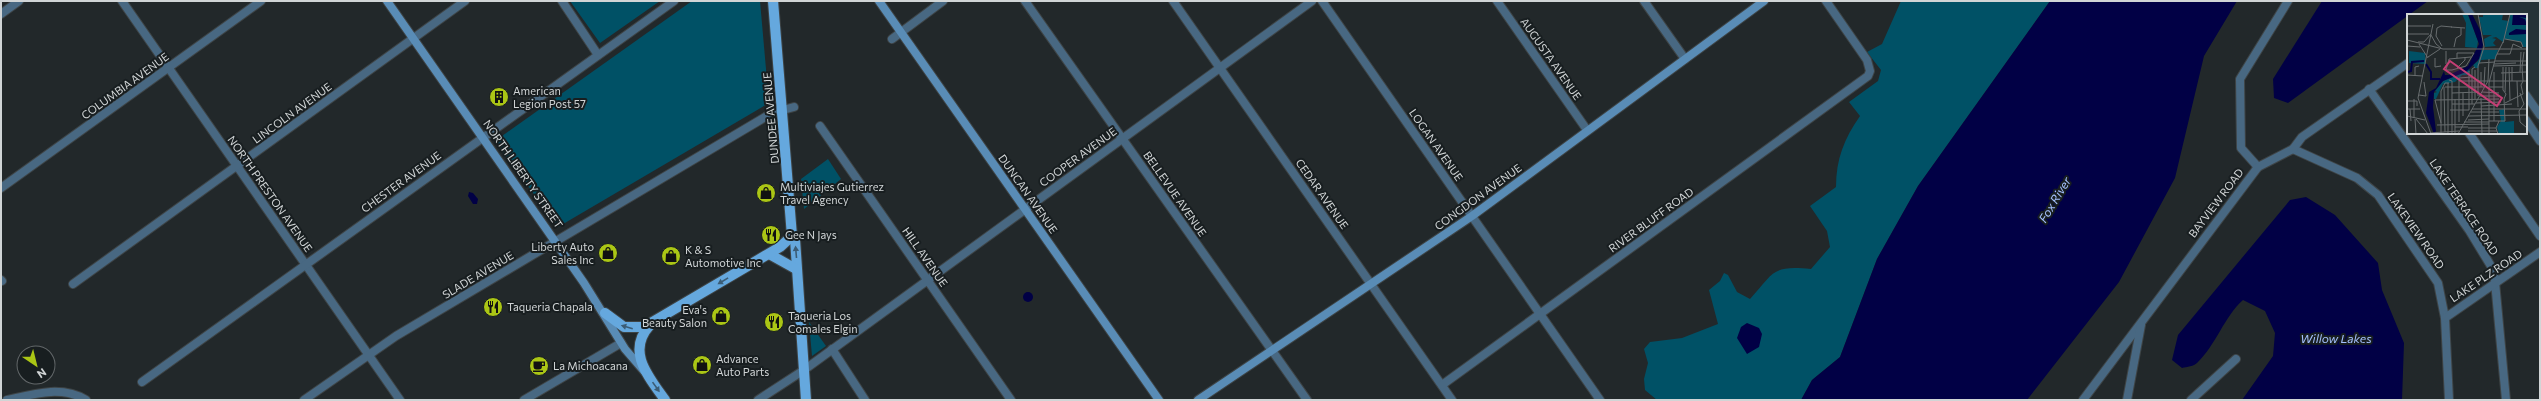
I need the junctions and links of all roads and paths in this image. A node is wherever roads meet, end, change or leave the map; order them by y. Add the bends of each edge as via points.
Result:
1 (19, 1) edge
2 (122, 1) edge
3 (261, 1) edge
4 (387, 1) edge
5 (465, 1) edge
6 (562, 1) edge
7 (674, 1) edge
8 (773, 1) edge
9 (879, 1) edge
10 (943, 1) edge
11 (1025, 1) edge
12 (1173, 1) edge
13 (1312, 1) edge
14 (1322, 1) edge
15 (1497, 1) edge
16 (1644, 1) edge
17 (1764, 1) edge
18 (1826, 1) edge
19 (2288, 1) edge
20 (2461, 1) edge
21 (1, 14) edge
22 (2470, 14) edge
23 (901, 32) junction
24 (414, 38) junction
25 (892, 39) dead end
26 (598, 55) junction
27 (1685, 59) junction
28 (2407, 64) edge
29 (168, 68) junction
30 (1220, 68) junction
31 (2369, 89) junction
32 (2527, 96) edge
33 (794, 107) dead end
34 (783, 110) junction
35 (2540, 115) edge
36 (2527, 122) edge
37 (820, 126) dead end
38 (1587, 130) junction
39 (2470, 134) edge
40 (483, 137) junction
41 (1123, 138) junction
42 (2540, 141) edge
43 (2293, 149) junction
44 (237, 166) junction
45 (2258, 167) junction
46 (1, 188) edge
47 (1025, 210) junction
48 (1472, 216) junction
49 (792, 236) junction
50 (2540, 236) edge
51 (556, 242) junction
52 (2540, 252) edge
53 (768, 254) junction
54 (306, 265) junction
55 (796, 269) junction
56 (927, 280) junction
57 (2495, 283) junction
58 (73, 284) dead end
59 (1372, 285) junction
60 (605, 313) junction
61 (1541, 315) junction
62 (2445, 318) junction
63 (652, 323) junction
64 (2142, 323) junction
65 (621, 343) junction
66 (832, 349) junction
67 (1273, 352) junction
68 (368, 355) junction
69 (2236, 359) dead end
70 (804, 370) junction
71 (647, 374) junction
72 (142, 382) dead end
73 (1442, 385) junction
74 (7, 400) edge
75 (86, 400) edge
76 (304, 400) edge
77 (400, 400) edge
78 (524, 400) edge
79 (665, 400) edge
80 (758, 400) edge
81 (806, 400) edge
82 (865, 400) edge
83 (1011, 400) edge
84 (1159, 400) edge
85 (1198, 400) edge
86 (1306, 400) edge
87 (1452, 400) edge
88 (1600, 400) edge
89 (2083, 400) edge
90 (2126, 400) edge
91 (2191, 400) edge
92 (2450, 400) edge
93 (2506, 400) edge

1 - 21 street
2 - 29 street, NORTH PRESTON AVENUE
3 - 29 street, COLUMBIA AVENUE
4 - 24 street, NORTH LIBERTY STREET
5 - 24 street, LINCOLN AVENUE
6 - 26 street
7 - 26 street, CHESTER AVENUE
8 - 34 main road, DUNDEE AVENUE
9 - 23 street, DUNCAN AVENUE
10 - 23 street
11 - 41 street, BELLEVUE AVENUE
12 - 30 street, CEDAR AVENUE
13 - 30 street, COOPER AVENUE
14 - 48 street, LOGAN AVENUE
15 - 38 street, AUGUSTA AVENUE
16 - 27 street
17 - 27 street, CONGDON AVENUE
18 - 61 street, RIVER BLUFF ROAD via 1867,60 1870,71 1868,76
19 - 45 street via 2240,78 2241,148
20 - 22 street
23 - 25 street
23 - 47 street, DUNCAN AVENUE
24 - 40 street, NORTH LIBERTY STREET
24 - 44 street, LINCOLN AVENUE
26 - 40 street, CHESTER AVENUE
27 - 38 street, CONGDON AVENUE
28 - 31 street, BAYVIEW ROAD
29 - 44 street, NORTH PRESTON AVENUE
29 - 46 street, COLUMBIA AVENUE
30 - 41 street, COOPER AVENUE
30 - 59 street, CEDAR AVENUE
31 - 43 street, BAYVIEW ROAD via 2302,137
31 - 57 street, LAKE TERRACE ROAD via 2487,257 2494,271
32 - 35 street
33 - 34 street, SLADE AVENUE
34 - 49 main road, DUNDEE AVENUE
34 - 51 street, SLADE AVENUE via 772,113
36 - 42 street
37 - 56 street, HILL AVENUE
38 - 48 street, CONGDON AVENUE
39 - 50 street
40 - 51 street, NORTH LIBERTY STREET
40 - 54 street, CHESTER AVENUE
41 - 47 street, COOPER AVENUE
41 - 67 street, BELLEVUE AVENUE
43 - 45 street, BAYVIEW ROAD
43 - 62 street, LAKEVIEW ROAD via 2357,178 2378,195 2438,283
44 - 54 street, NORTH PRESTON AVENUE
44 - 58 street, LINCOLN AVENUE
45 - 64 street, BAYVIEW ROAD
47 - 56 street, COOPER AVENUE
47 - 84 street, DUNCAN AVENUE
48 - 59 street, CONGDON AVENUE
48 - 61 street, LOGAN AVENUE
49 - 53 main road
55 -> 49 main road, DUNDEE AVENUE via 795,239
51 - 60 street, NORTH LIBERTY STREET
51 - 68 street, SLADE AVENUE
52 - 57 street, LAKE PLZ ROAD
53 - 55 main road
53 -> 63 main road
54 - 68 street, NORTH PRESTON AVENUE
54 - 72 street, CHESTER AVENUE
55 - 70 main road, DUNDEE AVENUE
56 - 66 street, COOPER AVENUE
56 - 83 street, HILL AVENUE
57 - 62 street, LAKE PLZ ROAD
57 - 93 street, LAKE TERRACE ROAD
59 - 67 street, CONGDON AVENUE
59 - 73 street, CEDAR AVENUE
63 -> 60 main road via 640,328 627,328
60 - 65 street, NORTH LIBERTY STREET via 608,323
61 - 73 street, RIVER BLUFF ROAD
61 - 88 street, LOGAN AVENUE
62 - 92 street, LAKEVIEW ROAD
63 - 71 main road via 642,337 638,350
64 - 89 street, BAYVIEW ROAD
64 - 90 street
65 - 71 street, NORTH LIBERTY STREET
65 - 78 street
66 - 70 street, COOPER AVENUE
66 - 82 street
67 - 85 street, CONGDON AVENUE
67 - 86 street, BELLEVUE AVENUE
68 - 76 street, SLADE AVENUE
68 - 77 street, NORTH PRESTON AVENUE
69 - 91 street
70 - 80 street, COOPER AVENUE
70 - 81 main road, DUNDEE AVENUE
71 -> 79 main road, NORTH LIBERTY STREET
73 - 87 street, CEDAR AVENUE
74 - 75 street via 56,392

